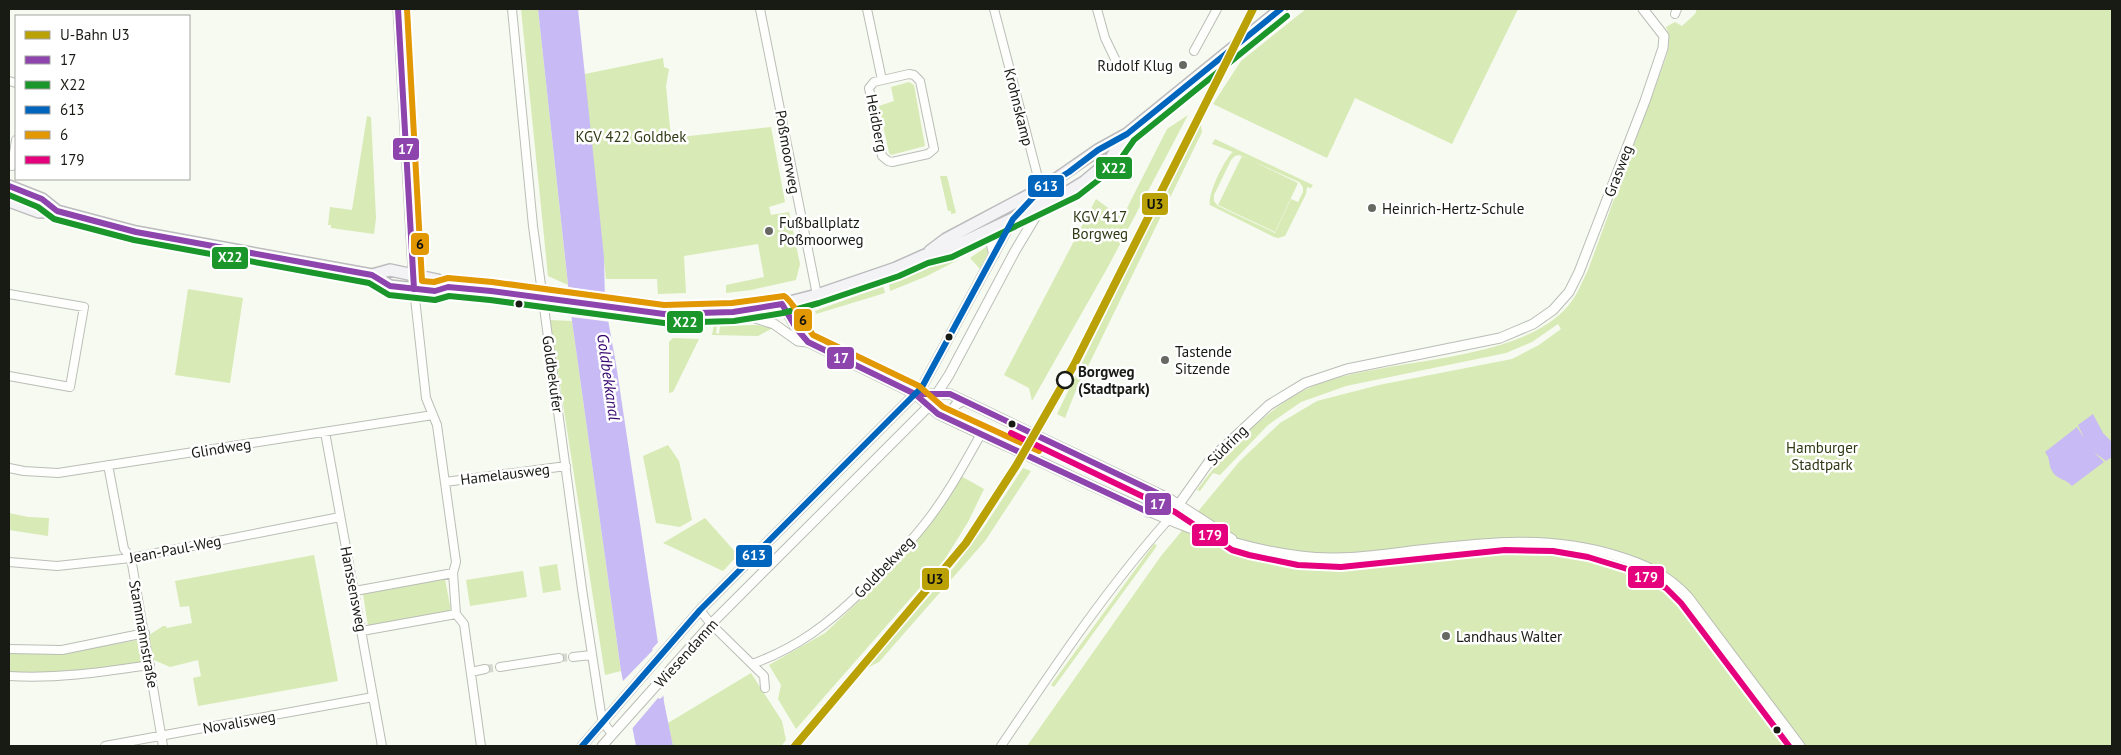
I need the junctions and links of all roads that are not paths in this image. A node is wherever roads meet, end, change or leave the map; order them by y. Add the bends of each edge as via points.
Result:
1 (398, 9) edge
2 (512, 9) edge
3 (760, 9) edge
4 (866, 9) edge
5 (994, 9) edge
6 (1097, 9) edge
7 (1217, 9) edge
8 (1281, 9) edge
9 (1643, 9) edge
10 (1194, 52) dead end
11 (1117, 63) dead end
12 (882, 80) junction
13 (1127, 134) junction
14 (15, 146) edge
15 (12, 166) dead end
16 (9, 186) edge
17 (1041, 189) junction
18 (9, 201) edge
19 (1042, 206) junction
20 (57, 211) junction
21 (1013, 219) junction
22 (979, 235) junction
23 (925, 255) junction
24 (994, 255) junction
25 (372, 275) junction
26 (412, 275) junction
27 (448, 287) junction
28 (414, 289) junction
29 (9, 294) edge
30 (818, 295) junction
31 (542, 298) junction
32 (1564, 298) joint
33 (782, 304) junction
34 (733, 312) junction
35 (808, 342) junction
36 (9, 376) edge
37 (938, 393) junction
38 (915, 394) junction
39 (964, 401) junction
40 (929, 406) junction
41 (433, 415) junction
42 (954, 421) junction
43 (325, 432) junction
44 (981, 434) junction
45 (108, 466) junction
46 (566, 466) junction
47 (9, 468) edge
48 (445, 482) junction
49 (1157, 493) junction
50 (1179, 504) junction
51 (1148, 512) junction
52 (340, 517) junction
53 (1167, 521) junction
54 (1236, 542) junction
55 (131, 558) junction
56 (9, 562) edge
57 (453, 573) junction
58 (354, 591) junction
59 (700, 610) junction
60 (456, 614) junction
61 (711, 624) junction
62 (362, 631) junction
63 (145, 633) junction
64 (9, 649) edge
65 (592, 655) junction
66 (573, 656) tunnel mouth
67 (559, 658) tunnel mouth
68 (752, 664) junction
69 (150, 665) junction
70 (500, 667) tunnel mouth
71 (485, 669) tunnel mouth
72 (471, 672) junction
73 (9, 676) edge
74 (765, 688) dead end
75 (373, 697) junction
76 (604, 722) junction
77 (612, 734) junction
78 (161, 736) junction
79 (105, 746) edge
80 (163, 746) edge
81 (382, 746) edge
82 (481, 746) edge
83 (582, 746) edge
84 (602, 746) edge
85 (1001, 746) edge
86 (1800, 746) edge

1 - 26 street
2 - 31 street, Goldbekufer
3 - 30 street, Poßmoorweg
4 - 12 street, Heidberg
5 - 17 street, Krohnskamp
6 - 11 street via 1105,38
7 - 10 street
8 - 13 main road
9 - 32 street, Grasweg via 1662,32 1665,41 1649,92 1579,272
12 - 12 street, Heidberg via 871,85 869,92 884,159 892,162 932,152 934,145 920,80 910,74
13 - 17 main road
13 - 19 main road via 1109,161 1095,173 1073,190
14 - 15 street
16 - 20 main road via 42,199
17 - 19 street, Krohnskamp
17 - 21 street, Wiesendamm
17 - 23 main road via 946,239
18 - 20 main road via 39,212
19 - 21 main road
19 - 37 street, Wiesendamm
20 - 25 main road via 136,232
21 - 22 main road
21 - 24 street, Wiesendamm
22 - 23 main road via 949,249
22 - 24 street via 991,243
23 - 30 main road
24 - 38 street, Wiesendamm via 928,378
25 - 26 main road via 390,270
25 - 28 main road via 388,286
26 - 27 main road via 437,280
26 - 28 street
27 - 28 main road via 435,291
27 - 31 main road
28 - 41 street via 426,398
29 - 36 street via 84,307 70,387
30 - 33 main road
31 - 34 main road via 664,314
31 - 46 street, Goldbekufer
32 - 50 street, Südring via 1544,317 1500,338 1347,369 1305,383 1269,405 1221,449
33 - 34 main road
33 - 35 street
34 - 35 street via 774,324 798,342
35 - 38 street
37 - 38 street
37 - 39 street via 950,394
37 - 40 street, Wiesendamm
38 - 40 street
38 - 59 street, Wiesendamm
39 - 42 street via 953,410
39 - 49 street
40 - 42 street
40 - 61 street, Wiesendamm
41 - 43 street, Glindweg
41 - 48 street
42 - 44 street
43 - 45 street, Glindweg
43 - 52 street, Hanssensweg
44 - 51 street
44 - 68 street, Goldbekweg via 927,521 879,575 812,635 778,655
45 - 47 street, Glindweg via 58,472
45 - 55 street, Stammannstraße via 124,549
46 - 48 street, Hamelausweg
46 - 65 street, Goldbekufer
48 - 57 street via 456,562
49 - 50 street
49 - 51 street via 1159,502
50 - 53 street, Südring
50 - 54 street
51 - 53 street
52 - 55 street, Jean-Paul-Weg
52 - 58 street, Hanssensweg
53 - 54 street via 1217,539
53 - 85 street, Südring via 1108,593
54 - 86 street via 1300,556 1341,558 1497,542 1539,542 1573,545 1627,559 1657,572 1680,588
55 - 56 street, Jean-Paul-Weg via 57,566
55 - 63 street, Stammannstraße
57 - 58 street
57 - 60 street
58 - 62 street, Hanssensweg
59 - 61 street
59 - 76 street, Wiesendamm
60 - 62 street
60 - 72 street via 464,624
61 - 68 street
61 - 77 street, Wiesendamm
62 - 75 street, Hanssensweg
63 - 64 street via 62,650
63 - 69 street, Stammannstraße
65 - 66 street
65 - 76 street, Goldbekufer
67 - 70 street
68 - 74 street via 764,676
69 - 73 street via 76,676
69 - 78 street, Stammannstraße
71 - 72 street
72 - 82 street
75 - 78 street, Novalisweg
75 - 81 street, Hanssensweg
76 - 77 street, Goldbekufer
76 - 83 street, Wiesendamm
77 - 84 street, Wiesendamm
78 - 79 street, Novalisweg
78 - 80 street, Stammannstraße

